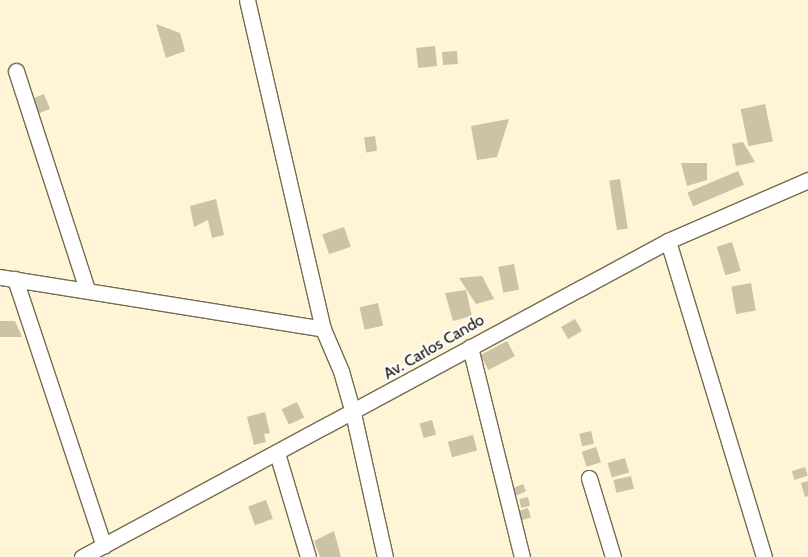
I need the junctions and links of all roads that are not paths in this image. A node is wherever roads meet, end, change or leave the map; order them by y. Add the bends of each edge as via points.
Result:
1 (247, 0) edge
2 (16, 71) dead end
3 (808, 180) edge
4 (668, 240) junction
5 (7, 278) edge
6 (87, 290) junction
7 (323, 329) junction
8 (470, 347) junction
9 (353, 413) junction
10 (278, 454) junction
11 (589, 478) dead end
12 (104, 546) junction
13 (82, 557) edge
14 (308, 557) edge
15 (385, 557) edge
16 (522, 557) edge
17 (613, 557) edge
18 (764, 557) edge

1 - 7 street
2 - 6 street
3 - 4 street, Av. Carlos Cando
4 - 8 street, Av. Carlos Cando
4 - 18 street
5 - 6 street
5 - 12 street
6 - 7 street
7 - 9 street via 341,370
8 - 9 street, Av. Carlos Cando
8 - 16 street
9 - 10 street, Av. Carlos Cando
9 - 15 street
10 - 12 street, Av. Carlos Cando
10 - 14 street
11 - 17 street
12 - 13 street, Av. Carlos Cando

